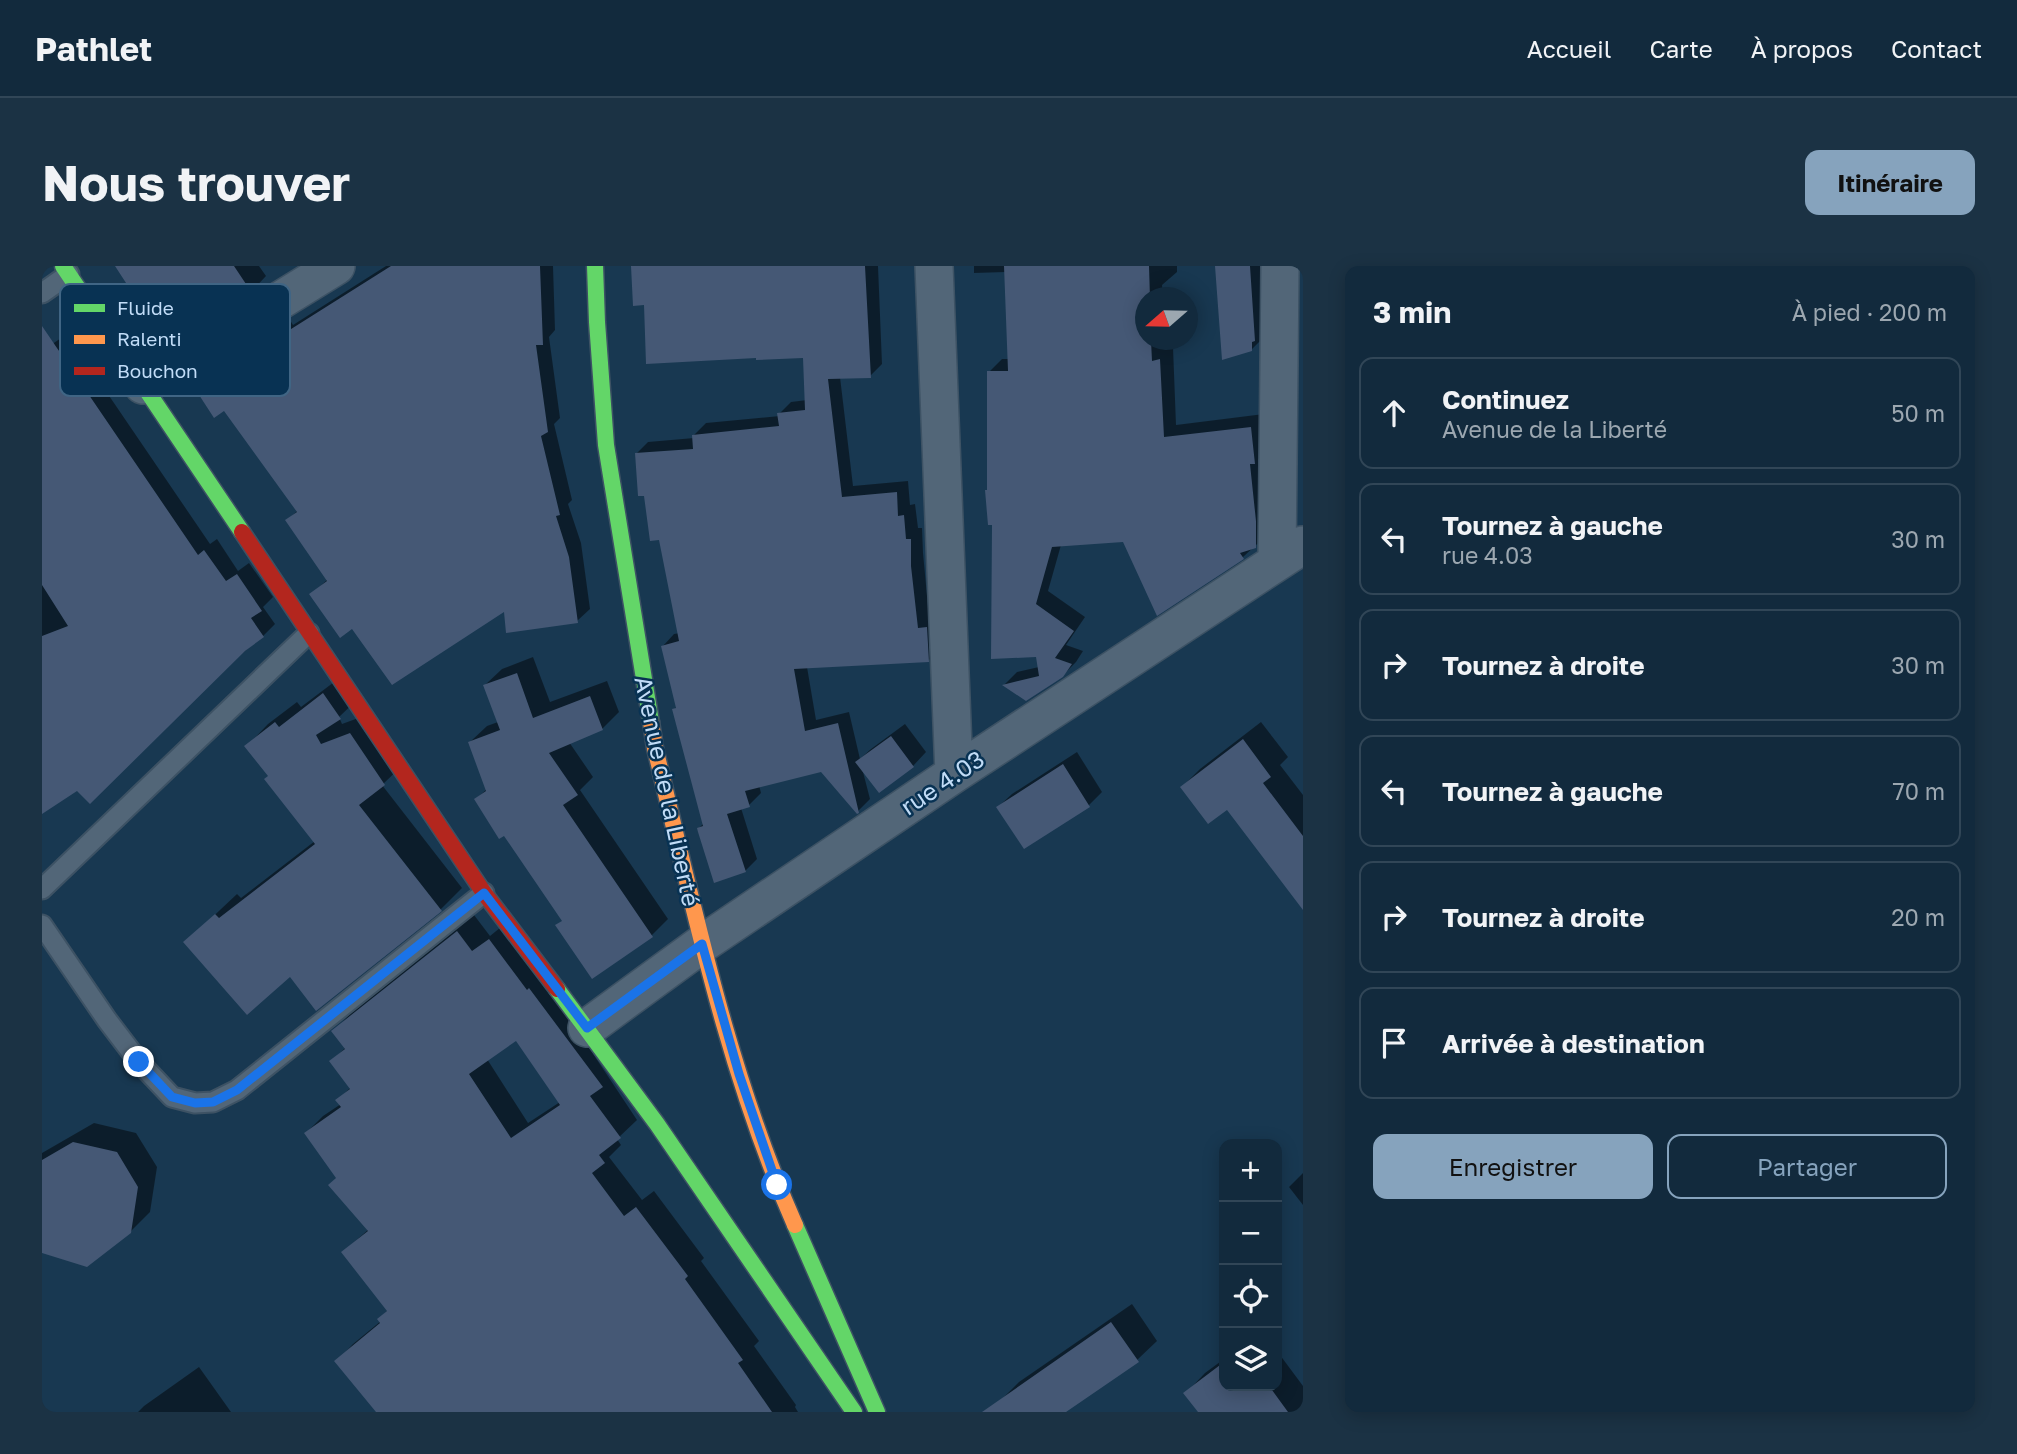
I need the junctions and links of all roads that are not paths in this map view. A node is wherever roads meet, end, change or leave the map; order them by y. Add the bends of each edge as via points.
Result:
1 (336, 266) edge
2 (595, 266) edge
3 (933, 266) edge
4 (1280, 266) edge
5 (66, 270) edge
6 (42, 293) edge
7 (290, 294) edge
8 (150, 396) edge
9 (1290, 553) edge
10 (309, 633) junction
11 (954, 774) junction
12 (42, 889) edge
13 (484, 893) junction
14 (42, 925) edge
15 (702, 944) junction
16 (587, 1028) junction
17 (854, 1412) edge
18 (877, 1412) edge

1 - 7 street
2 - 15 street, Avenue de la Liberté via 608,458 655,748
3 - 11 street
4 - 9 street
5 - 6 lane
8 - 10 street
9 - 11 street, rue 4.03
10 - 12 lane
10 - 13 street
11 - 15 street, rue 4.03
13 - 14 lane via 237,1090 213,1102 172,1097 115,1031
13 - 16 street
15 - 16 street, rue 4.03
15 - 18 street, Avenue de la Liberté via 777,1185
16 - 17 street

